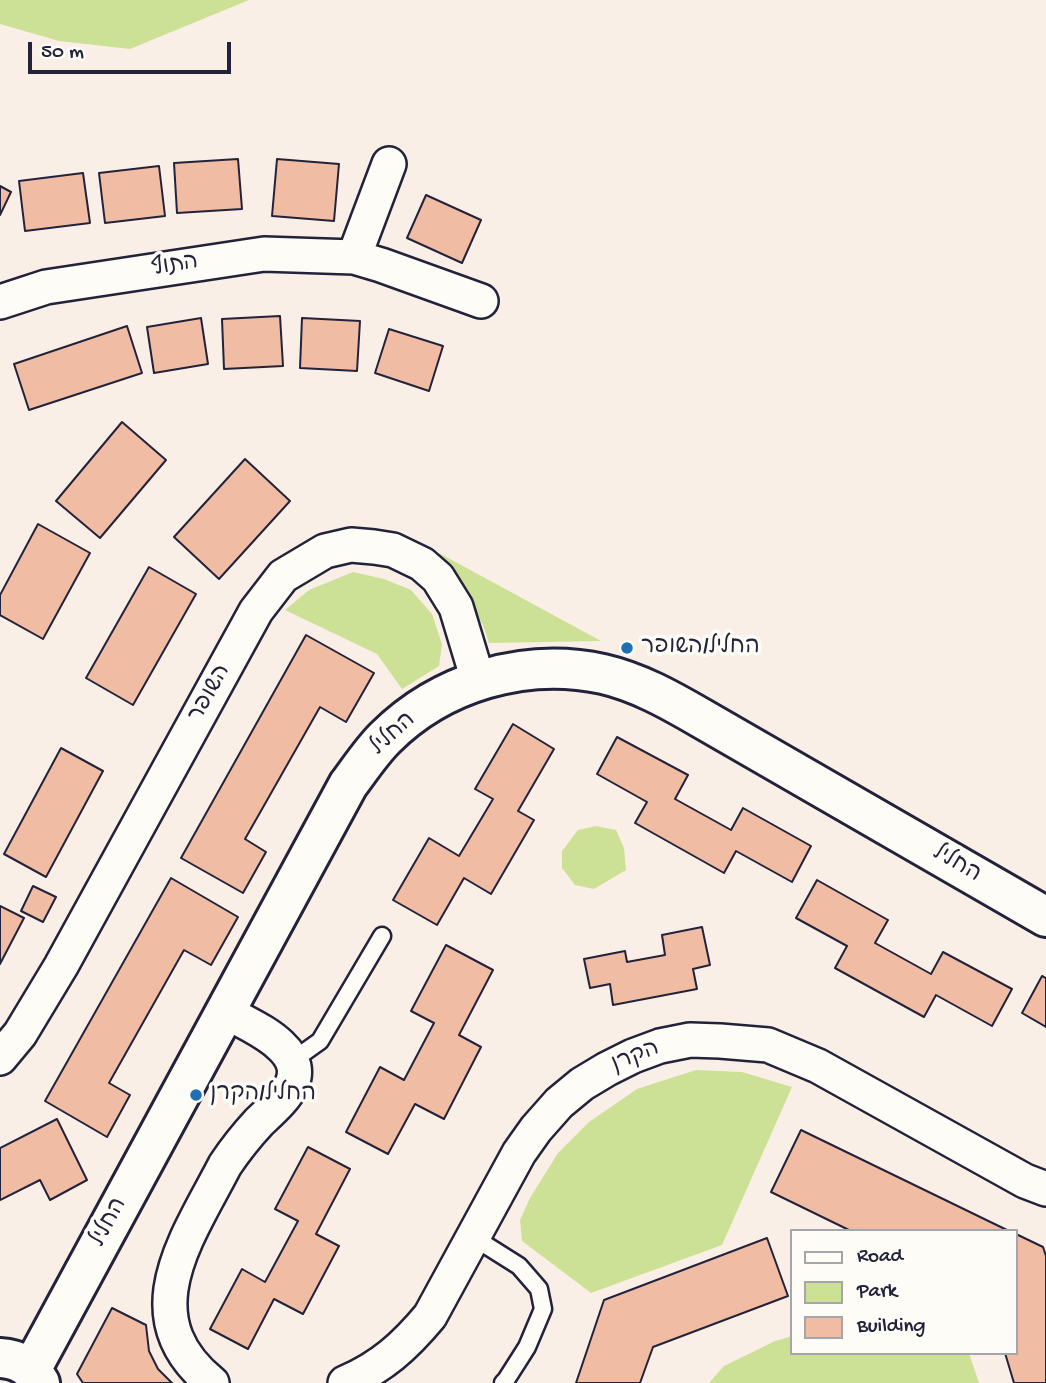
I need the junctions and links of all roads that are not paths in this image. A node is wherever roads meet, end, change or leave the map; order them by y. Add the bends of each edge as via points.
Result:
1 (389, 164) dead end
2 (354, 257) junction
3 (481, 301) dead end
4 (0, 302) edge
5 (478, 680) junction
6 (1046, 917) edge
7 (382, 936) dead end
8 (225, 1012) junction
9 (0, 1058) edge
10 (292, 1061) junction
11 (1046, 1189) edge
12 (473, 1237) junction
13 (23, 1370) edge
14 (212, 1383) edge
15 (345, 1383) edge
16 (503, 1383) edge

1 - 2 street
2 - 3 street, התוף
2 - 4 street, התוף via 264,254 46,287
5 - 6 street, החליל via 552,668 604,674 633,683
5 - 8 street, החליל via 413,716 368,758 348,785
5 - 9 street, השופר via 456,607 438,578 422,564 393,550 351,545 325,551 283,576 256,611 61,966
7 - 10 lane via 320,1041
8 - 10 street via 266,1034
8 - 13 street, החליל
10 - 14 street via 289,1092 233,1153 178,1256 172,1279 172,1327 190,1361
11 - 12 street, הקרן via 807,1061 768,1045 690,1040 633,1056 582,1084 559,1104 519,1153
12 - 15 street, הקרן via 430,1316 413,1337 393,1356
12 - 16 lane via 519,1266 539,1289 543,1309 527,1347

